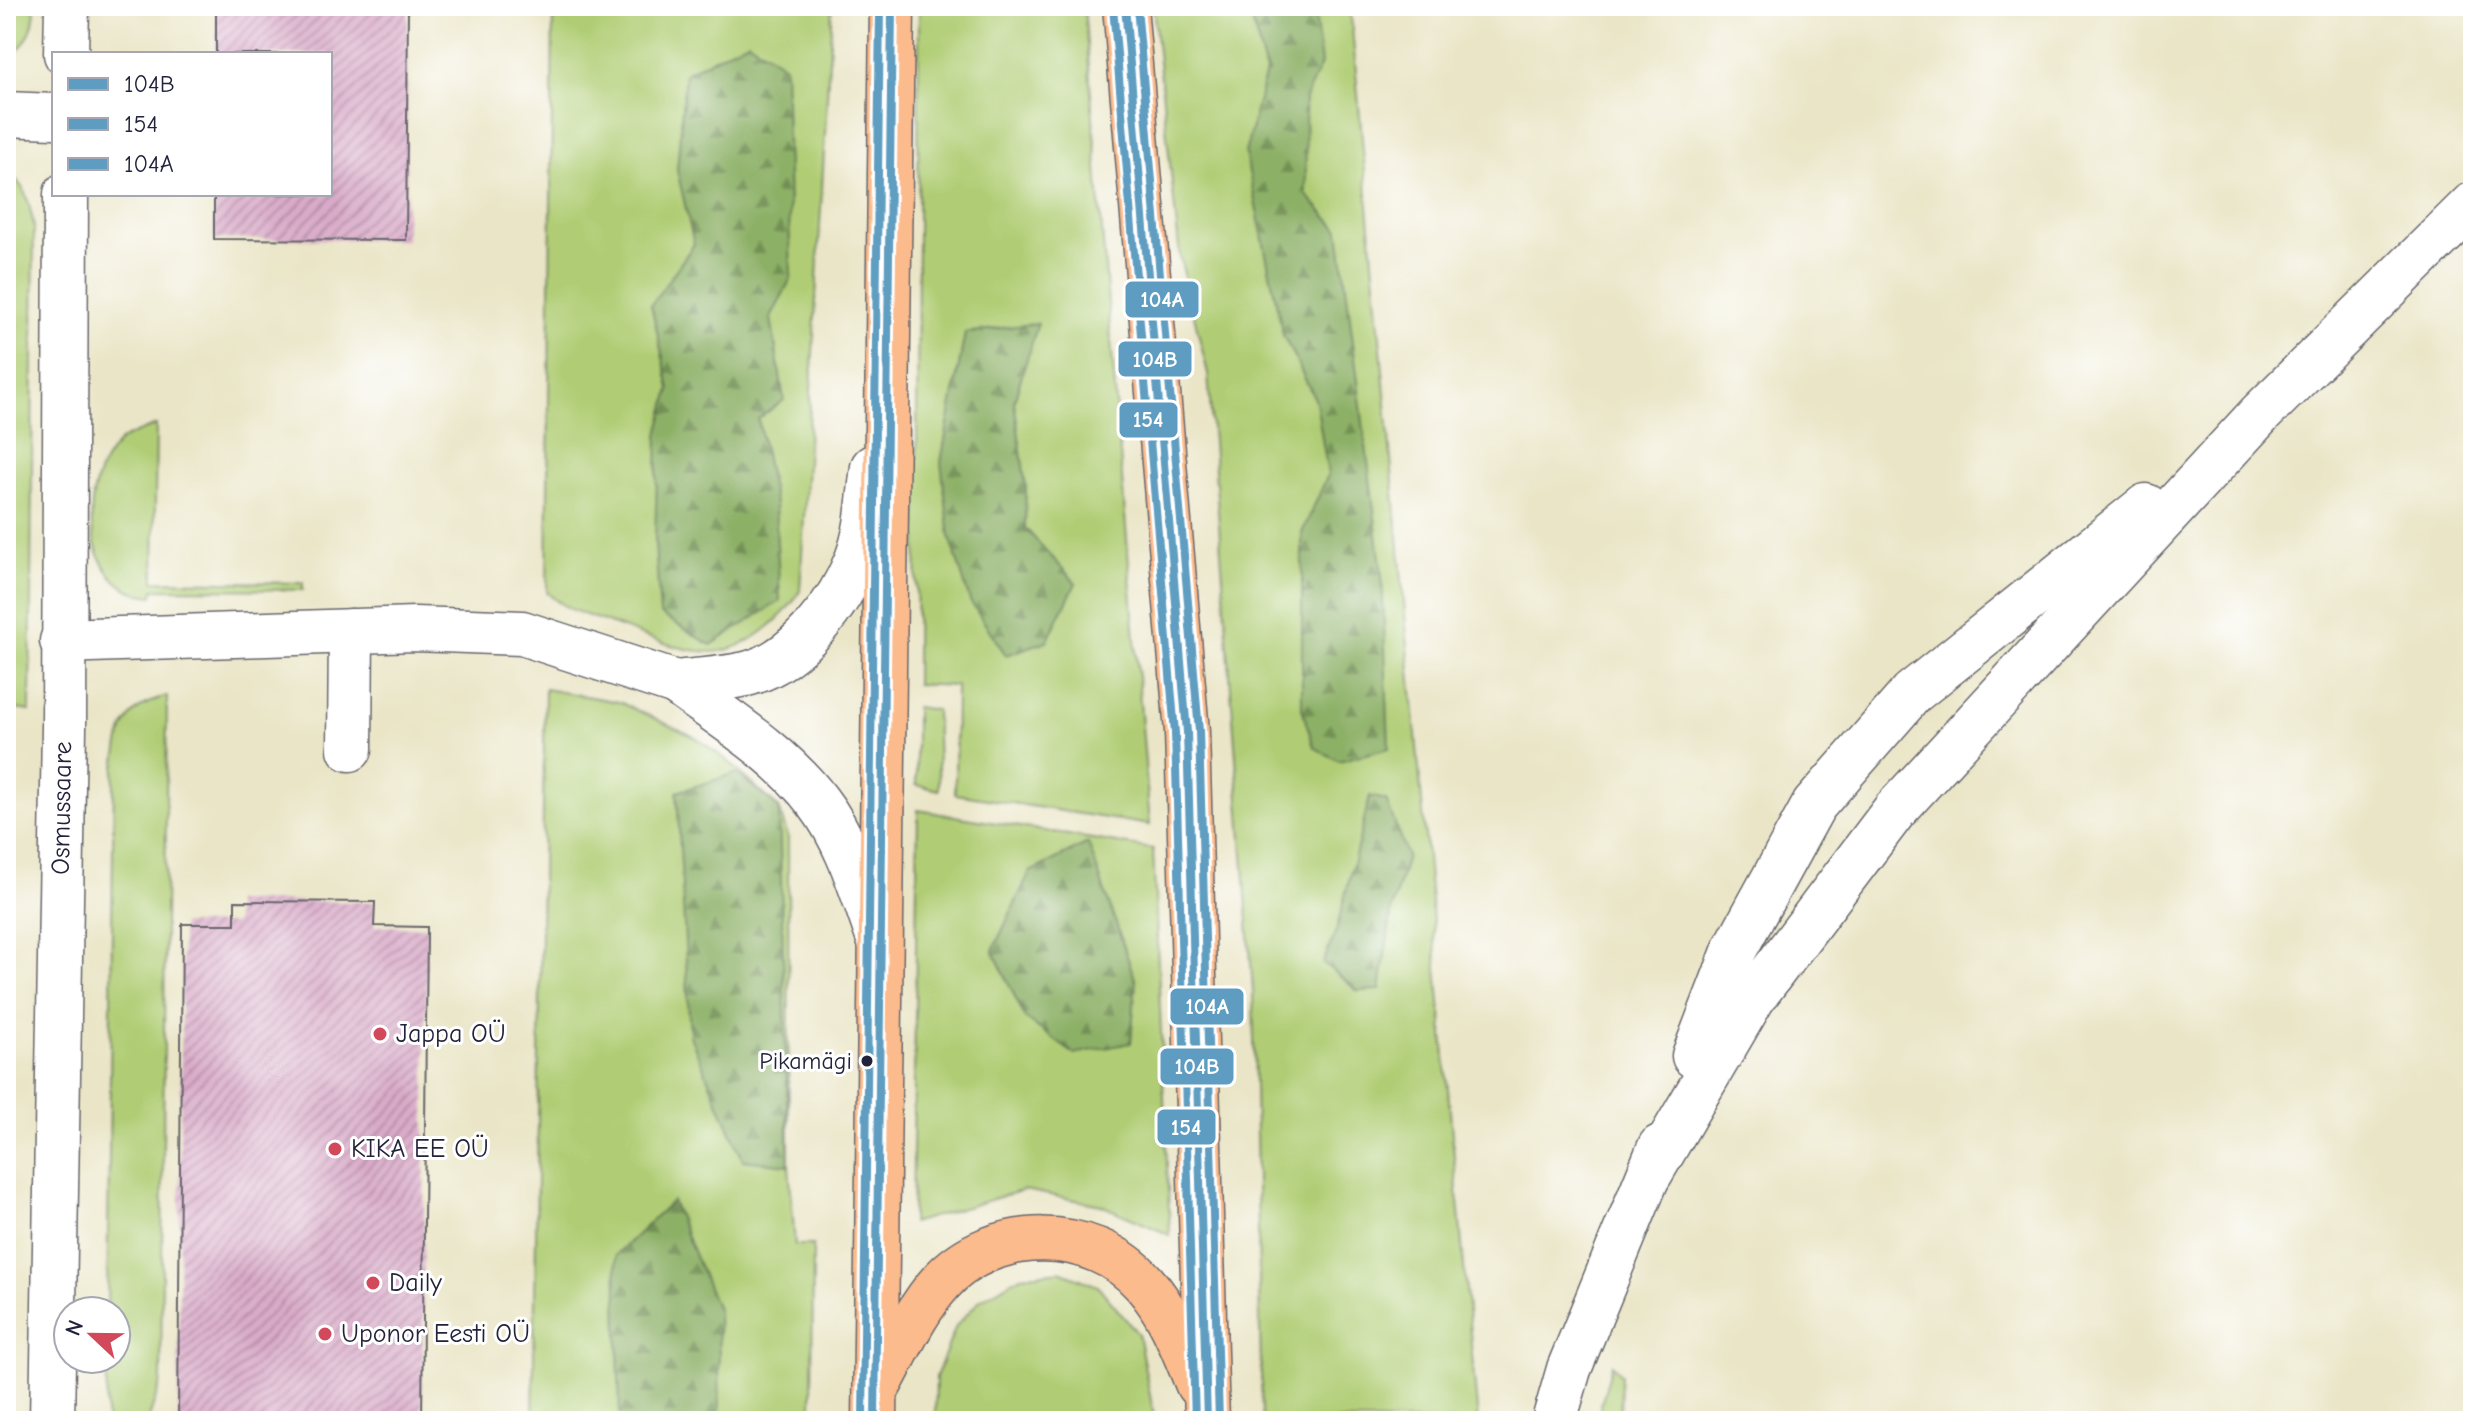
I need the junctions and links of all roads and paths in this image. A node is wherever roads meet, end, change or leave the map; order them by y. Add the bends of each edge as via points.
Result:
1 (67, 6) edge
2 (892, 6) edge
3 (1125, 6) edge
4 (66, 52) edge
5 (6, 114) edge
6 (52, 116) edge
7 (66, 196) edge
8 (2473, 204) edge
9 (888, 382) junction
10 (2260, 414) junction
11 (351, 631) junction
12 (62, 641) junction
13 (676, 683) junction
14 (350, 749) dead end
15 (881, 946) junction
16 (1650, 1174) junction
17 (875, 1407) edge
18 (1207, 1413) edge
19 (52, 1421) edge
20 (1554, 1421) edge

1 - 4 street
2 - 9 highway
3 - 18 highway via 1187,732
5 - 6 street
7 - 12 street, Osmussaare
8 - 10 street
9 - 13 street via 858,557 839,596 783,656 751,672
9 - 15 highway
10 - 16 street via 1895,810 1753,998
10 - 16 street via 1912,693 1814,805 1735,949
11 - 12 street
11 - 13 street via 522,633
11 - 14 street
12 - 19 street, Osmussaare
13 - 15 street via 765,748 818,802 852,865
15 - 17 highway
16 - 20 street via 1569,1369
17 - 18 highway via 941,1281 981,1250 1027,1238 1070,1242 1115,1259 1143,1281 1168,1316

